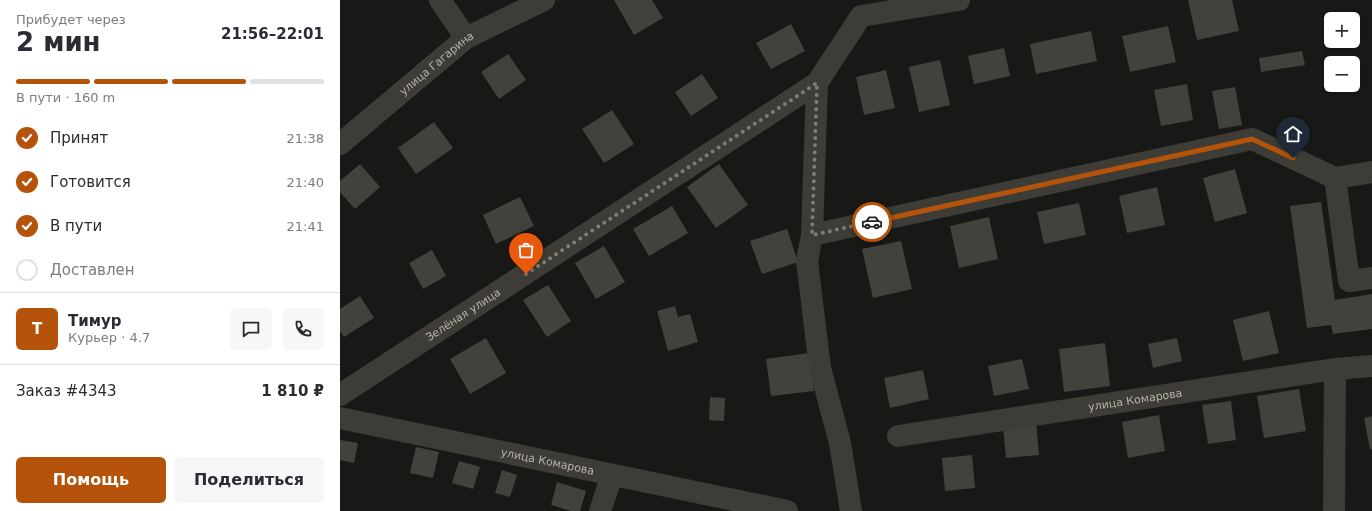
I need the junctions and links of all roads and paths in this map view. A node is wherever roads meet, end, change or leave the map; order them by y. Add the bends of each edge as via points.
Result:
1 (440, 0) edge
2 (544, 0) edge
3 (959, 0) edge
4 (861, 8) edge
5 (466, 38) junction
6 (817, 83) junction
7 (340, 144) edge
8 (1372, 172) edge
9 (1335, 178) junction
10 (812, 235) junction
11 (1372, 278) edge
12 (1372, 366) edge
13 (1335, 369) junction
14 (340, 395) edge
15 (340, 418) edge
16 (898, 436) dead end
17 (612, 475) junction
18 (754, 508) edge
19 (600, 511) edge
20 (787, 511) edge
21 (851, 511) edge
22 (1334, 511) edge

1 - 5 street
2 - 5 street, улица Гагарина
3 - 4 street, Зелёная улица
4 - 6 street, Зелёная улица
5 - 7 street, улица Гагарина
6 - 10 street
6 - 14 street, Зелёная улица
8 - 9 street
9 - 10 street via 1252,139
9 - 11 street via 1350,281
10 - 21 street via 807,261 820,368 840,443
12 - 13 street, улица Комарова
13 - 16 street, улица Комарова
13 - 22 street
15 - 17 street, улица Комарова
17 - 18 street, улица Комарова
17 - 19 street
18 - 20 street, улица Комарова

